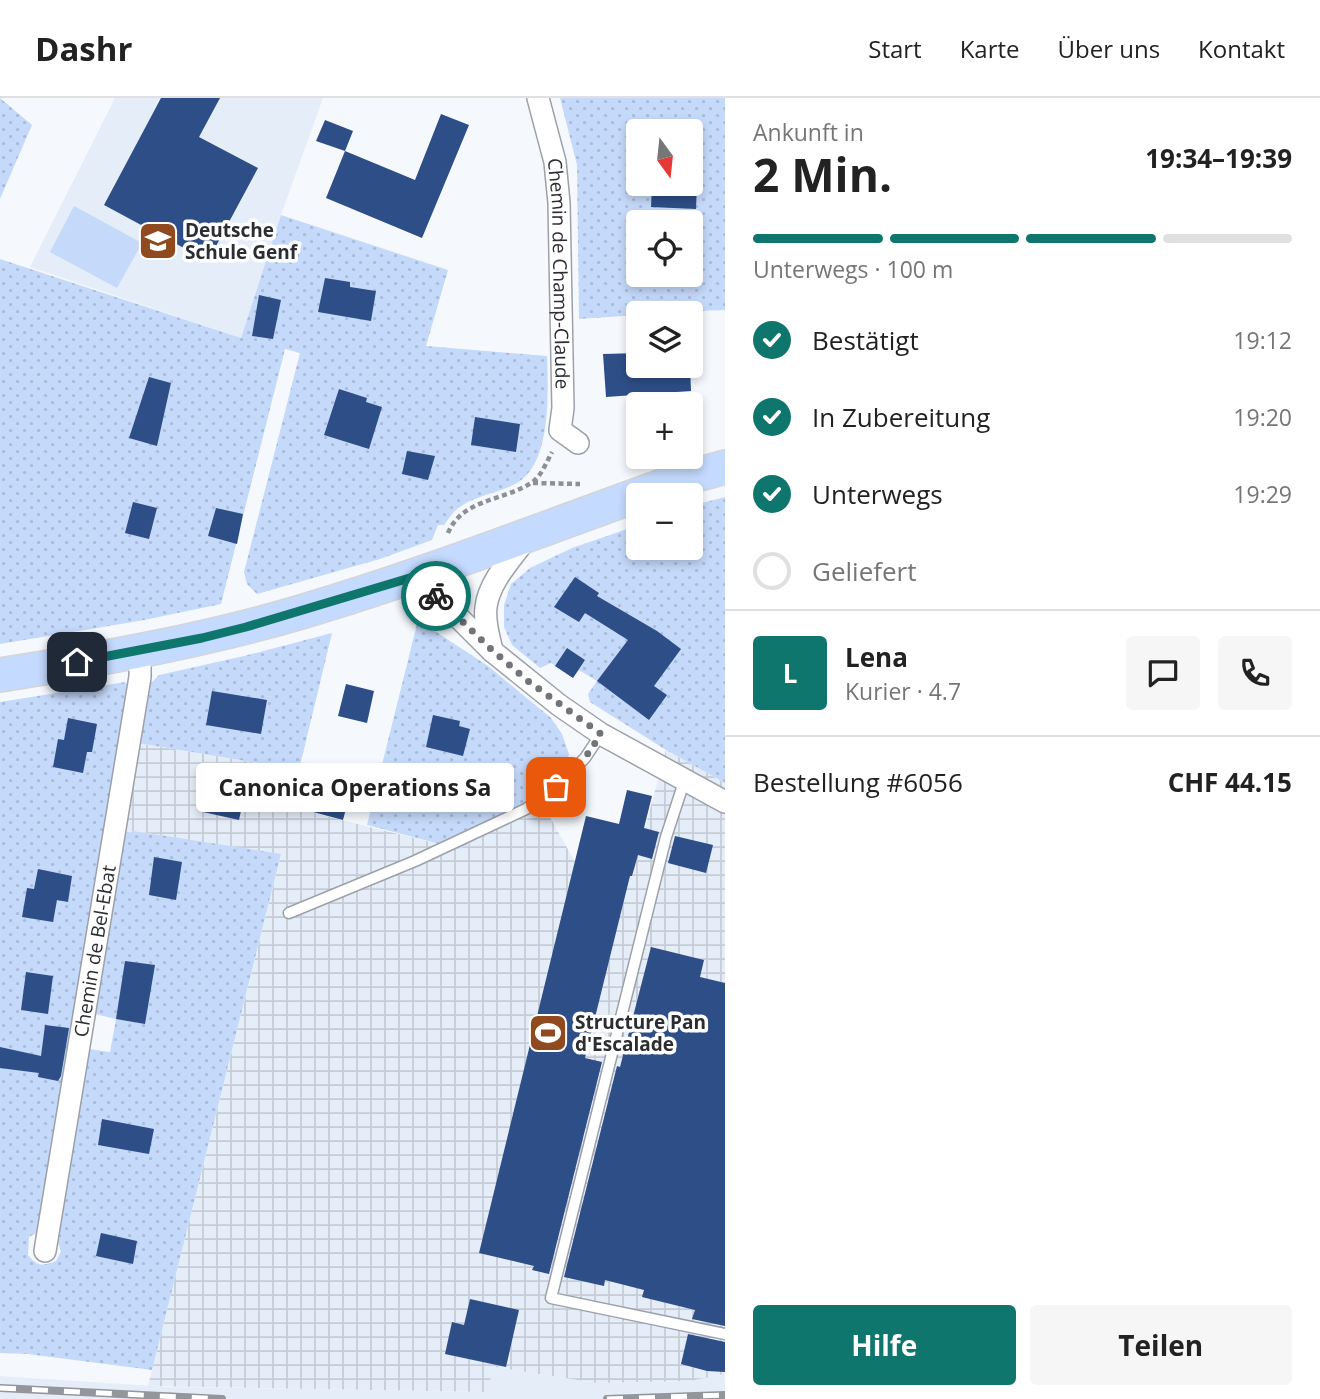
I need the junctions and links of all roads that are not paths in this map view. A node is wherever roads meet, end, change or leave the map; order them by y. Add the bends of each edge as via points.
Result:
1 (538, 98) edge
2 (578, 443) dead end
3 (725, 467) edge
4 (528, 536) junction
5 (413, 577) junction
6 (492, 650) junction
7 (140, 651) junction
8 (0, 675) edge
9 (601, 734) junction
10 (685, 779) junction
11 (725, 802) edge
12 (289, 913) dead end
13 (45, 1251) dead end
14 (725, 1334) edge

1 - 2 street, Chemin de Champ-Claude via 555,162 559,203 560,430
3 - 4 main road
4 - 5 main road
4 - 6 street via 501,573 486,606
5 - 6 street
5 - 7 main road via 246,627
6 - 9 street
7 - 8 main road
7 - 13 street, Chemin de Bel-Ebat via 140,677
9 - 10 street
9 - 12 lane via 585,758 526,809
10 - 11 street
10 - 14 lane via 666,837 551,1298

